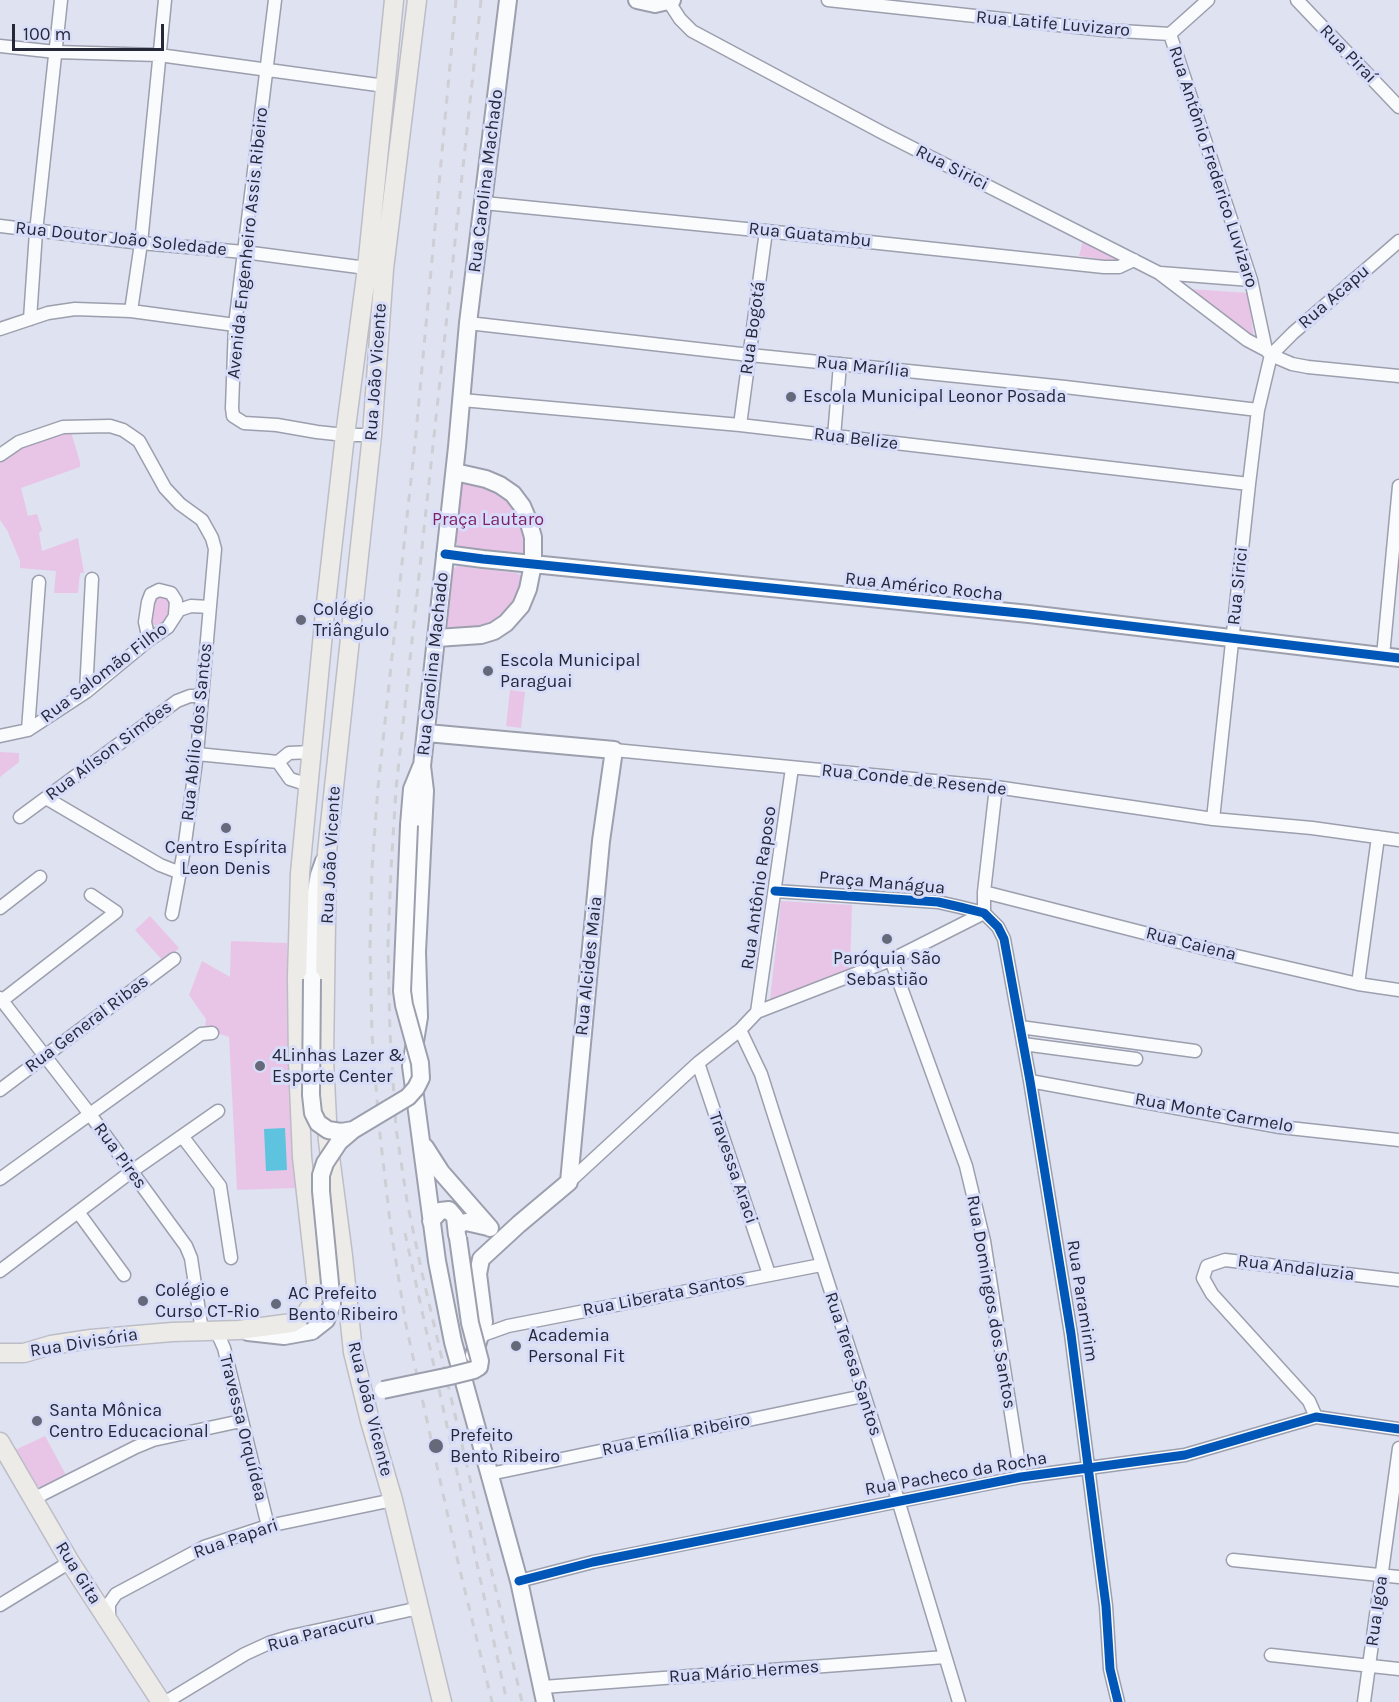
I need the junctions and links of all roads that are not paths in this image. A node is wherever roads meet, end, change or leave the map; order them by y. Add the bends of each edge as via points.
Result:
1 (61, 0) edge
2 (165, 0) edge
3 (275, 0) edge
4 (394, 0) edge
5 (417, 0) edge
6 (508, 0) edge
7 (637, 0) edge
8 (828, 0) edge
9 (1208, 0) edge
10 (1297, 0) edge
11 (670, 1) edge
12 (1170, 34) junction
13 (0, 46) edge
14 (56, 52) junction
15 (159, 55) junction
16 (268, 69) junction
17 (385, 86) junction
18 (1399, 107) edge
19 (484, 203) junction
20 (0, 226) edge
21 (766, 231) junction
22 (36, 232) junction
23 (1399, 241) edge
24 (141, 243) junction
25 (244, 252) junction
26 (1134, 260) junction
27 (375, 269) junction
28 (1159, 273) junction
29 (1251, 280) junction
30 (131, 311) junction
31 (30, 319) junction
32 (468, 323) junction
33 (236, 325) junction
34 (0, 329) edge
35 (1269, 353) junction
36 (750, 355) junction
37 (840, 364) junction
38 (1399, 376) edge
39 (462, 400) junction
40 (1258, 410) junction
41 (740, 425) junction
42 (345, 435) junction
43 (372, 435) junction
44 (834, 437) junction
45 (0, 455) edge
46 (454, 472) junction
47 (1249, 484) junction
48 (1399, 486) edge
49 (445, 554) junction
50 (533, 564) junction
51 (92, 579) dead end
52 (39, 582) dead end
53 (175, 598) junction
54 (188, 607) junction
55 (210, 607) junction
56 (175, 614) junction
57 (437, 638) junction
58 (1232, 639) junction
59 (149, 640) junction
60 (1391, 657) edge
61 (86, 692) junction
62 (202, 696) junction
63 (28, 730) junction
64 (427, 733) junction
65 (0, 736) edge
66 (614, 750) junction
67 (312, 752) junction
68 (197, 754) junction
69 (278, 762) junction
70 (422, 766) junction
71 (792, 768) junction
72 (309, 785) junction
73 (996, 788) junction
74 (46, 798) junction
75 (20, 818) dead end
76 (1213, 819) junction
77 (1378, 837) junction
78 (1399, 840) edge
79 (327, 852) junction
80 (178, 872) junction
81 (40, 877) dead end
82 (775, 891) junction
83 (984, 892) junction
84 (91, 895) dead end
85 (0, 908) edge
86 (172, 914) dead end
87 (984, 914) junction
88 (174, 958) dead end
89 (891, 960) junction
90 (1358, 984) junction
91 (1399, 990) edge
92 (1, 1000) edge
93 (758, 1012) junction
94 (1020, 1027) junction
95 (740, 1030) junction
96 (212, 1033) dead end
97 (1023, 1044) junction
98 (1195, 1051) dead end
99 (44, 1056) junction
100 (324, 1059) junction
101 (1136, 1059) dead end
102 (298, 1062) junction
103 (698, 1063) junction
104 (1030, 1081) junction
105 (0, 1090) edge
106 (218, 1112) dead end
107 (89, 1113) junction
108 (353, 1130) junction
109 (182, 1136) junction
110 (421, 1137) junction
111 (1399, 1140) edge
112 (132, 1171) junction
113 (0, 1179) edge
114 (569, 1182) junction
115 (78, 1212) junction
116 (431, 1221) junction
117 (519, 1224) junction
118 (490, 1228) junction
119 (457, 1233) junction
120 (231, 1258) dead end
121 (821, 1265) junction
122 (0, 1272) edge
123 (769, 1274) junction
124 (124, 1275) dead end
125 (1399, 1280) edge
126 (484, 1315) junction
127 (308, 1323) junction
128 (508, 1326) junction
129 (209, 1330) junction
130 (480, 1336) junction
131 (0, 1353) edge
132 (364, 1393) junction
133 (469, 1394) junction
134 (863, 1396) junction
135 (1316, 1417) junction
136 (241, 1421) junction
137 (1399, 1428) edge
138 (0, 1442) edge
139 (1399, 1448) edge
140 (1089, 1467) junction
141 (490, 1474) junction
142 (1021, 1477) junction
143 (33, 1499) junction
144 (393, 1500) junction
145 (898, 1500) junction
146 (268, 1526) junction
147 (1233, 1560) dead end
148 (70, 1562) junction
149 (1382, 1575) junction
150 (1399, 1577) edge
151 (519, 1581) junction
152 (0, 1605) edge
153 (419, 1608) junction
154 (109, 1621) junction
155 (1271, 1655) dead end
156 (945, 1657) junction
157 (1369, 1665) junction
158 (1399, 1669) edge
159 (544, 1695) edge
160 (164, 1702) edge
161 (442, 1702) edge
162 (959, 1702) edge
163 (1118, 1702) edge
164 (1364, 1702) edge

1 - 14 street
2 - 15 street
3 - 16 street, Avenida Engenheiro Assis Ribeiro
4 - 17 main road, Rua João Vicente
5 - 27 main road, Rua João Vicente
6 - 19 main road, Rua Carolina Machado
7 - 11 main road, Rua Sirici via 655,4
8 - 12 street, Rua Latife Luvizaro
9 - 12 street, Rua Antônio Frederico Luvizaro
10 - 18 street, Rua Piraí
11 - 26 street, Rua Sirici via 692,31
12 - 29 street, Rua Antônio Frederico Luvizaro
13 - 14 street
14 - 15 street
14 - 22 street
15 - 16 street
15 - 24 street
16 - 17 street
16 - 25 street, Avenida Engenheiro Assis Ribeiro
17 - 27 main road, Rua João Vicente
19 - 21 street, Rua Guatambu
19 - 32 main road, Rua Carolina Machado
20 - 22 street, Rua Doutor João Soledade
21 - 26 street, Rua Guatambu via 1104,267 1119,267
21 - 36 street, Rua Bogotá
22 - 24 street, Rua Doutor João Soledade
22 - 31 street
23 - 35 street, Rua Acapu
24 - 25 street, Rua Doutor João Soledade
24 - 30 street
25 - 27 street, Rua Doutor João Soledade
25 - 33 street, Avenida Engenheiro Assis Ribeiro
26 - 28 street, Rua Sirici
27 - 42 main road, Rua João Vicente
27 - 43 main road, Rua João Vicente
28 - 29 street
28 - 35 street, Rua Sirici
29 - 35 street, Rua Antônio Frederico Luvizaro
30 - 31 street via 75,309
30 - 33 street
31 - 34 street
32 - 36 street, Rua Marília
32 - 39 main road, Rua Carolina Machado
33 - 42 street, Avenida Engenheiro Assis Ribeiro via 233,416 244,423
35 - 38 street via 1308,367
35 - 40 street, Rua Sirici
36 - 37 street, Rua Marília
36 - 41 street, Rua Bogotá
37 - 40 street, Rua Marília
37 - 44 street
39 - 41 street, Rua Belize
39 - 46 main road, Rua Carolina Machado
40 - 47 street, Rua Sirici
41 - 44 street, Rua Belize
42 - 43 street, Avenida Engenheiro Assis Ribeiro
42 - 67 main road, Rua João Vicente
43 - 79 main road, Rua João Vicente
44 - 47 street, Rua Belize
45 - 55 street, Rua Abílio dos Santos via 20,442 63,427 110,426 131,434 173,496 211,534 215,549
46 - 49 main road, Rua Carolina Machado
46 - 50 main road via 486,479 513,494 522,506 533,537
47 - 58 street, Rua Sirici
48 - 60 street
49 - 50 main road, Rua Américo Rocha
49 - 57 main road, Rua Carolina Machado
50 - 57 main road via 521,606 506,623 481,635
50 - 58 main road, Rua Américo Rocha
51 - 61 street
52 - 63 street, Rua Salomão Filho
53 - 54 street
53 - 56 street
53 - 59 street via 165,590 150,596 145,622
54 - 55 street, Rua Salomão Filho
54 - 56 street, Rua Salomão Filho
55 - 62 street, Rua Abílio dos Santos
56 - 59 street, Rua Salomão Filho via 168,627
57 - 64 main road, Rua Carolina Machado
58 - 60 main road, Rua Américo Rocha
58 - 76 street, Rua Sirici
59 - 61 street, Rua Salomão Filho
61 - 63 street, Rua Salomão Filho
62 - 68 street, Rua Abílio dos Santos
62 - 74 street, Rua Aílson Simões via 177,701
63 - 65 street, Rua Salomão Filho
64 - 66 main road, Rua Conde de Resende
64 - 70 main road, Rua Carolina Machado
66 - 71 street, Rua Conde de Resende
66 - 114 main road, Rua Alcides Maia
67 - 69 street via 289,753
67 - 72 main road, Rua João Vicente
68 - 69 street
68 - 80 street, Rua Abílio dos Santos
69 - 72 street via 290,779
70 - 108 main road, bridge via 412,789 402,991 420,1063 420,1081 408,1097
70 - 110 main road, Rua Carolina Machado via 425,791 417,952 419,1017 411,1066
71 - 73 street, Rua Conde de Resende
71 - 82 street, Rua Antônio Raposo
72 - 102 main road, Rua João Vicente via 300,873
73 - 76 street, Rua Conde de Resende
73 - 83 street
74 - 75 street, Rua Aílson Simões
74 - 80 street
76 - 77 street, Rua Conde de Resende
77 - 78 street, Rua Conde de Resende
77 - 90 street
79 - 100 main road, Rua João Vicente
79 - 108 main road, bridge via 314,903 312,1110 327,1130
80 - 86 street, Rua Abílio dos Santos
81 - 85 street
82 - 87 street, Praça Manágua via 938,903
82 - 93 street, Rua Antônio Raposo
83 - 87 street
83 - 90 street, Rua Caiena
84 - 92 street via 116,912
87 - 89 street
87 - 94 street, Rua Paramirim via 1004,939
88 - 99 street, Rua General Ribas
89 - 93 street
89 - 142 street, Rua Domingos dos Santos via 969,1177 984,1241
90 - 91 street, Rua Caiena
92 - 99 street, Rua Pires
93 - 95 street
94 - 97 street, Rua Paramirim
94 - 98 street
95 - 103 street
95 - 121 street, Rua Teresa Santos via 761,1074
96 - 107 street via 201,1034
97 - 101 street
97 - 104 street, Rua Paramirim
99 - 105 street, Rua General Ribas
99 - 107 street, Rua Pires
100 - 102 main road via 312,1069
100 - 132 main road, Rua João Vicente via 325,1111 353,1352
102 - 127 main road, Rua João Vicente via 302,1157 316,1288
103 - 114 street
103 - 123 street, Travessa Araci
104 - 111 street, Rua Monte Carmelo via 1280,1126
104 - 140 street, Rua Paramirim
106 - 109 street
107 - 112 street, Rua Pires
107 - 113 street
108 - 127 main road, bridge via 334,1146 322,1172 332,1305 326,1320
109 - 112 street
109 - 120 street via 220,1186
110 - 116 main road, Rua Carolina Machado
110 - 118 main road via 441,1173
112 - 115 street
112 - 129 street, Rua Pires via 189,1252
114 - 117 main road
115 - 122 street
115 - 124 street
116 - 119 main road via 447,1210 454,1215
116 - 133 main road, Rua Carolina Machado via 453,1342
117 - 118 main road
117 - 126 main road via 480,1262
118 - 119 main road via 466,1222 460,1224
119 - 132 main road, bridge via 479,1367
121 - 123 street, Rua Liberata Santos
121 - 134 street, Rua Teresa Santos
123 - 128 street, Rua Liberata Santos
125 - 135 street, Rua Andaluzia via 1225,1260 1207,1266 1203,1278 1212,1294 1309,1401
126 - 128 street
126 - 130 main road
127 - 129 main road, Rua Divisória
128 - 130 street, Rua Liberata Santos
129 - 131 main road, Rua Divisória via 91,1339 24,1353
129 - 136 street, Travessa Orquídea via 224,1348
130 - 133 main road
132 - 144 main road, Rua João Vicente
133 - 141 main road, Rua Carolina Machado
134 - 141 street, Rua Emília Ribeiro
134 - 145 street, Rua Teresa Santos
135 - 137 street, Rua Pacheco da Rocha
135 - 140 street, Rua Pacheco da Rocha via 1185,1455
136 - 143 street via 136,1446
136 - 146 street, Travessa Orquídea
138 - 143 main road, Rua Gita
139 - 149 street, Rua Igoa
140 - 142 street, Rua Pacheco da Rocha
140 - 163 street, Rua Paramirim via 1110,1669
141 - 151 main road, Rua Carolina Machado
142 - 145 street, Rua Pacheco da Rocha
143 - 148 main road, Rua Gita
144 - 146 street, Rua Papari
144 - 153 main road, Rua João Vicente
145 - 151 street, Rua Pacheco da Rocha via 593,1562
145 - 156 street, Rua Teresa Santos
146 - 154 street, Rua Papari via 204,1547 116,1594 109,1604
147 - 149 street
148 - 152 street
148 - 154 main road, Rua Gita
149 - 150 street
149 - 157 street, Rua Igoa
151 - 159 main road, Rua Carolina Machado
153 - 160 street, Rua Paracuru via 269,1644
153 - 161 main road, Rua João Vicente
154 - 160 main road, Rua Gita
155 - 157 street
156 - 159 street, Rua Mário Hermes
156 - 162 street, Rua Teresa Santos
157 - 158 street
157 - 164 street, Rua Igoa

